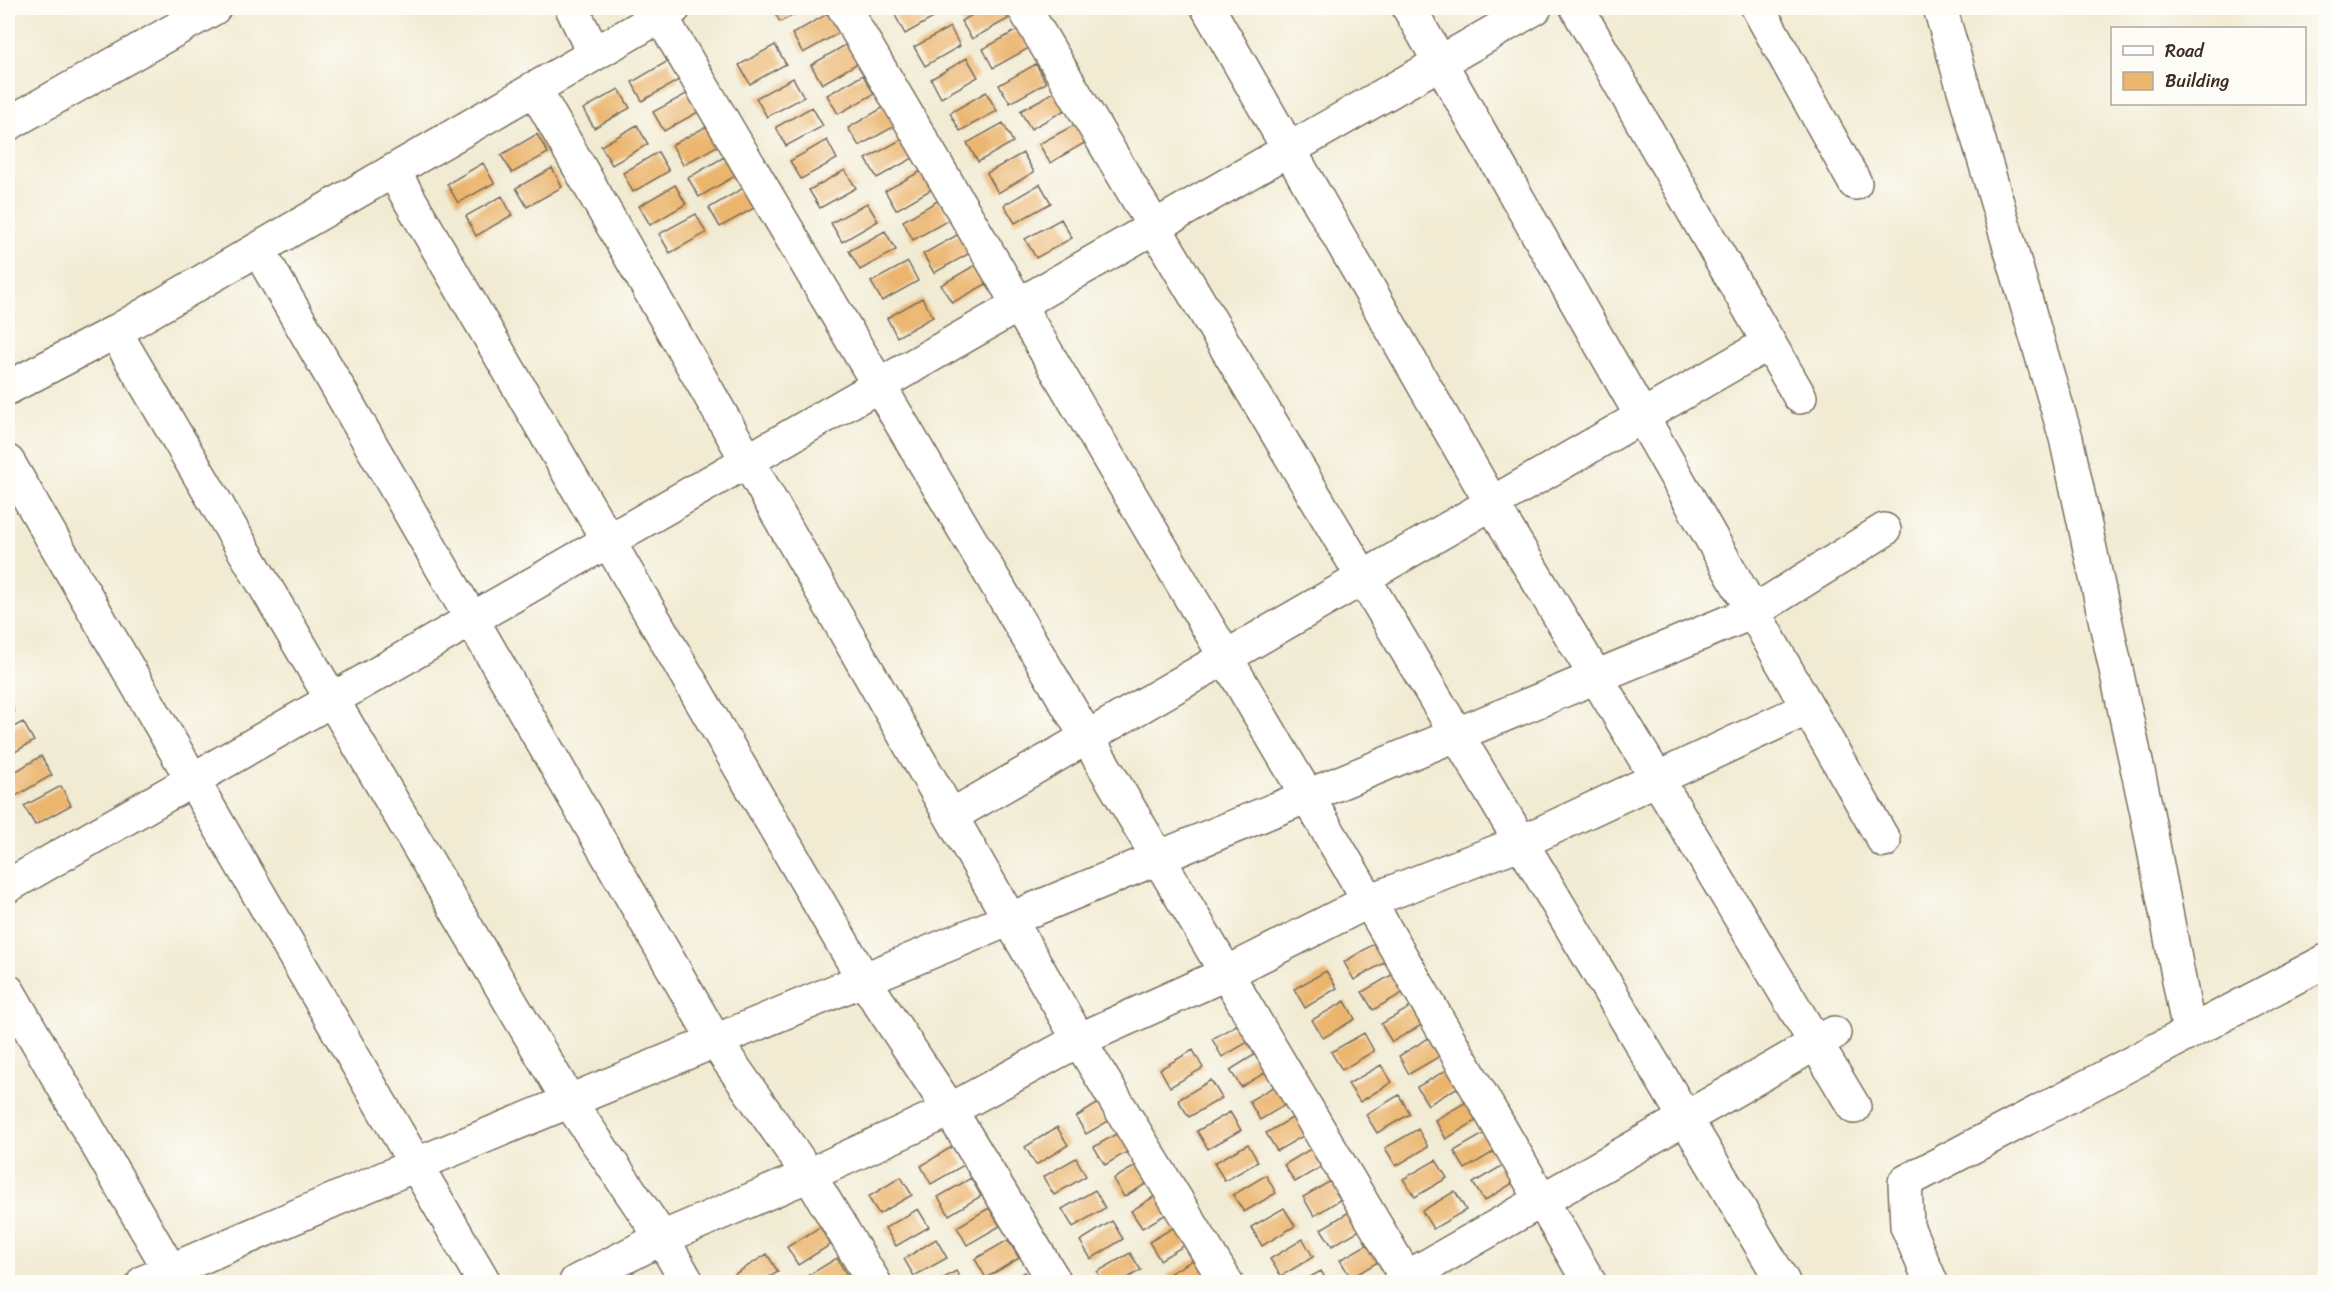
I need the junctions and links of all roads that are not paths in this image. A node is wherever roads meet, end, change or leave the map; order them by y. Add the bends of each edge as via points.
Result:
1 (214, 8) edge
2 (572, 8) edge
3 (844, 8) edge
4 (1024, 8) edge
5 (1208, 8) edge
6 (1409, 8) edge
7 (1535, 8) edge
8 (1577, 8) edge
9 (1758, 8) edge
10 (1940, 8) edge
11 (667, 11) edge
12 (594, 54) junction
13 (1438, 63) junction
14 (534, 88) junction
15 (8, 124) edge
16 (1288, 148) junction
17 (393, 171) junction
18 (1855, 183) dead end
19 (1155, 225) junction
20 (258, 249) junction
21 (1018, 304) junction
22 (115, 332) junction
23 (1769, 342) junction
24 (878, 385) junction
25 (8, 388) edge
26 (1800, 397) dead end
27 (1640, 415) junction
28 (747, 460) junction
29 (8, 462) edge
30 (1491, 502) junction
31 (1884, 530) dead end
32 (608, 540) junction
33 (1364, 576) junction
34 (1753, 612) junction
35 (471, 619) junction
36 (1225, 656) junction
37 (1596, 677) junction
38 (332, 699) junction
39 (1808, 708) junction
40 (1458, 733) junction
41 (1085, 737) junction
42 (1657, 779) junction
43 (193, 780) junction
44 (1307, 797) junction
45 (951, 816) junction
46 (1884, 841) dead end
47 (1522, 842) junction
48 (1157, 859) junction
49 (8, 886) edge
50 (1369, 901) junction
51 (1011, 919) junction
52 (2325, 961) edge
53 (1225, 974) junction
54 (864, 980) junction
55 (8, 991) edge
56 (2189, 1032) junction
57 (1825, 1038) junction
58 (1079, 1040) junction
59 (715, 1041) junction
60 (569, 1101) junction
61 (1854, 1107) dead end
62 (950, 1110) junction
63 (1685, 1118) junction
64 (415, 1165) junction
65 (809, 1175) junction
66 (1542, 1200) junction
67 (662, 1238) junction
68 (164, 1279) edge
69 (1405, 1281) edge
70 (484, 1282) edge
71 (576, 1282) edge
72 (687, 1282) edge
73 (874, 1282) edge
74 (1055, 1282) edge
75 (1226, 1282) edge
76 (1589, 1282) edge
77 (1783, 1282) edge
78 (1931, 1282) edge

1 - 15 street
2 - 12 street
3 - 21 street
4 - 19 street
5 - 16 street
6 - 13 street
7 - 13 street
8 - 23 street
9 - 18 street
10 - 56 street via 2066,438 2147,813
11 - 12 street
11 - 24 street
12 - 14 street
13 - 16 street
13 - 27 street
14 - 17 street
14 - 28 street
16 - 19 street
16 - 30 street
17 - 20 street
17 - 32 street
19 - 21 street
19 - 33 street
20 - 22 street
20 - 35 street
21 - 24 street
21 - 36 street
22 - 25 street
22 - 38 street
23 - 26 street
23 - 27 street
24 - 28 street
24 - 41 street
27 - 30 street
27 - 34 street
28 - 32 street
28 - 45 street
29 - 43 street
30 - 33 street
30 - 37 street
31 - 34 street
32 - 35 street
32 - 54 street
33 - 36 street
33 - 40 street
34 - 37 street
34 - 39 street
35 - 38 street
35 - 59 street
36 - 41 street
36 - 44 street
37 - 40 street
37 - 42 street
38 - 43 street
38 - 60 street
39 - 42 street
39 - 46 street
40 - 44 street
40 - 47 street
41 - 45 street
41 - 48 street
42 - 47 street
42 - 57 street
43 - 49 street
43 - 64 street
44 - 48 street
44 - 50 street
45 - 51 street
47 - 50 street
47 - 63 street
48 - 51 street
48 - 53 street
50 - 53 street
50 - 66 street
51 - 54 street
51 - 58 street
52 - 56 street
53 - 58 street
53 - 69 street
54 - 59 street
54 - 62 street
55 - 68 street
56 - 78 street via 1905,1182 1907,1226
57 - 61 street
57 - 63 street
58 - 62 street
58 - 75 street
59 - 60 street
59 - 65 street
60 - 64 street
60 - 67 street
62 - 65 street
62 - 74 street
63 - 66 street
63 - 77 street
64 - 68 street
64 - 70 street
65 - 67 street
65 - 73 street
66 - 69 street
66 - 76 street
67 - 71 street
67 - 72 street

